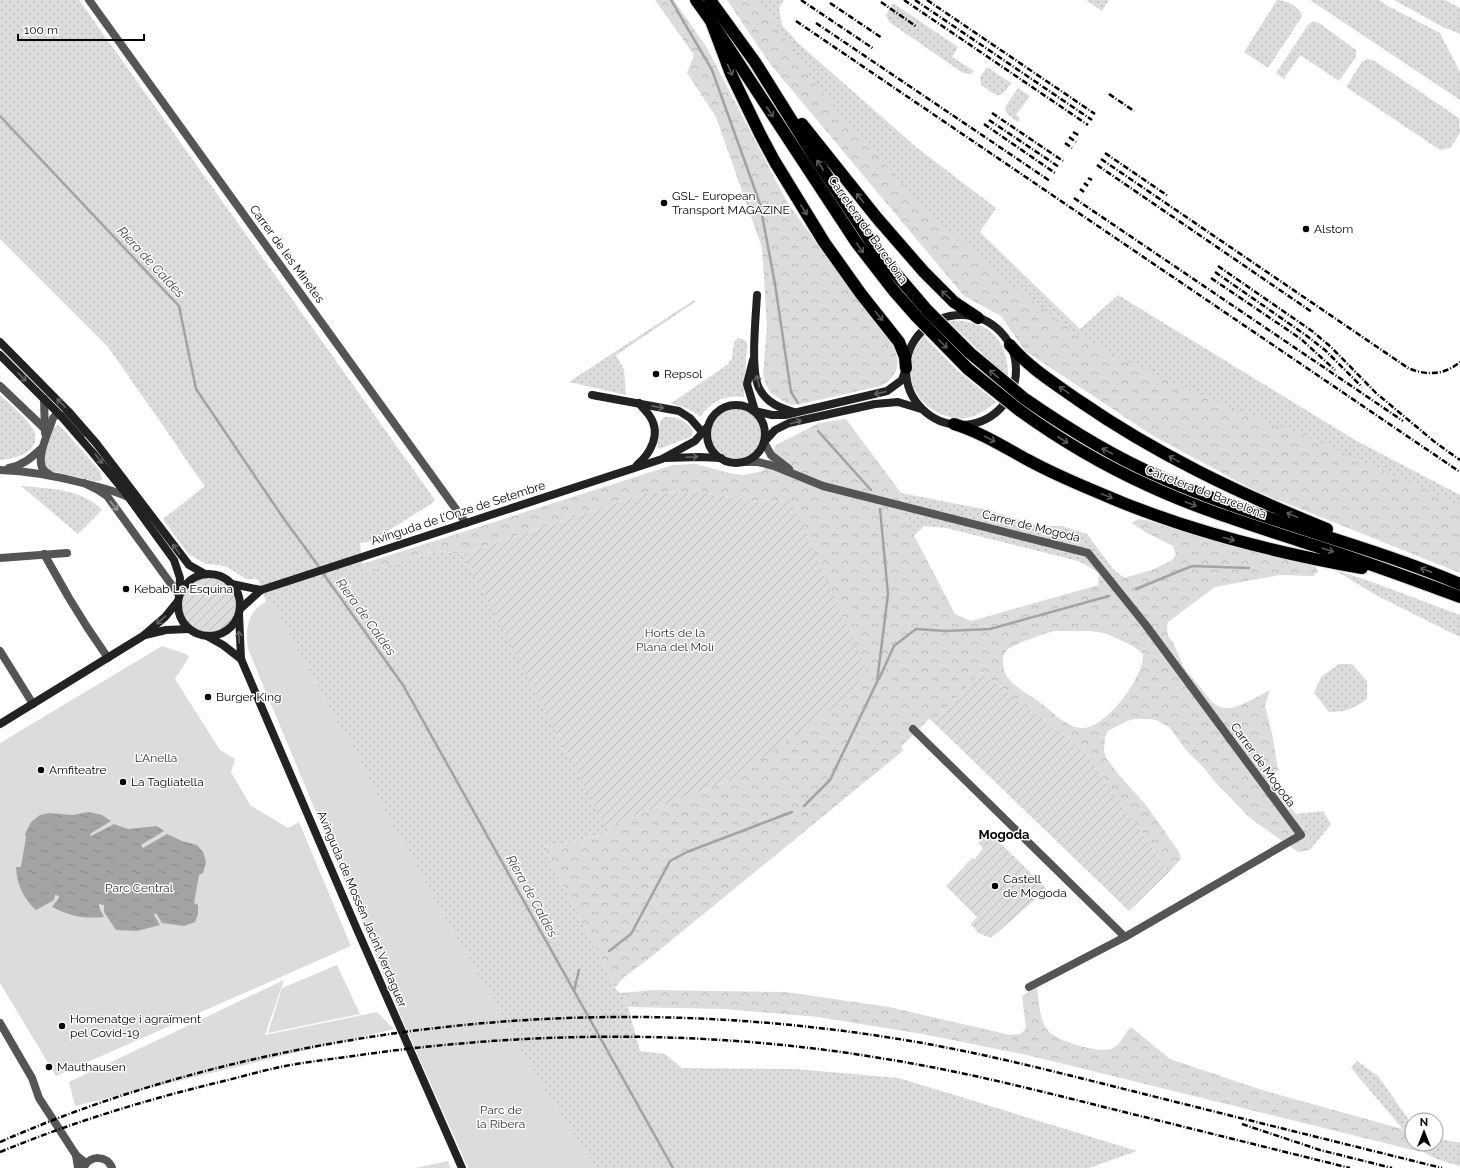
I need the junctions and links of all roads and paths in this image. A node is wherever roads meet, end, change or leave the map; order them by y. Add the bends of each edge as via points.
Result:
1 (89, 0) edge
2 (696, 0) edge
3 (710, 0) edge
4 (711, 21) junction
5 (779, 100) junction
6 (757, 295) dead end
7 (978, 318) junction
8 (0, 342) edge
9 (1010, 345) junction
10 (754, 352) junction
11 (0, 355) edge
12 (906, 368) junction
13 (0, 386) edge
14 (592, 395) dead end
15 (44, 400) junction
16 (639, 403) junction
17 (922, 410) junction
18 (755, 412) junction
19 (796, 413) junction
20 (58, 415) junction
21 (954, 424) junction
22 (44, 429) junction
23 (706, 429) junction
24 (764, 442) junction
25 (96, 443) junction
26 (43, 445) junction
27 (721, 458) junction
28 (662, 459) junction
29 (110, 460) junction
30 (743, 462) junction
31 (633, 468) junction
32 (0, 470) edge
33 (794, 473) junction
34 (50, 475) junction
35 (84, 483) junction
36 (126, 494) junction
37 (466, 523) junction
38 (67, 553) dead end
39 (44, 554) junction
40 (0, 558) edge
41 (1392, 558) junction
42 (1397, 573) junction
43 (205, 574) junction
44 (232, 584) junction
45 (1460, 584) edge
46 (261, 590) junction
47 (1460, 597) edge
48 (179, 598) junction
49 (239, 612) junction
50 (189, 629) junction
51 (143, 636) junction
52 (206, 636) junction
53 (0, 651) edge
54 (108, 658) junction
55 (241, 659) junction
56 (33, 704) junction
57 (0, 724) edge
58 (913, 729) dead end
59 (1125, 937) junction
60 (1029, 987) dead end
61 (0, 1023) edge
62 (76, 1155) junction
63 (85, 1166) edge
64 (78, 1168) edge
65 (112, 1168) edge
66 (462, 1168) edge

1 - 37 street, Carrer de les Minetes
2 - 4 highway, Carretera de Barcelona
3 - 5 highway, Carretera de Barcelona
4 -> 12 highway via 731,74 775,162 824,242 899,342
4 -> 42 highway, Carretera de Barcelona, bridge via 856,242 916,316 968,369 1019,410 1066,442 1120,472 1168,494 1233,518
7 -> 5 highway via 954,302 924,272
41 -> 5 highway, Carretera de Barcelona, bridge via 1158,477 1084,438 1024,399 964,348 891,268 871,242
6 - 10 main road
7 - 9 main road via 996,327
7 - 12 main road via 966,315 946,316 935,320 910,347
25 -> 8 main road
9 - 21 main road via 1015,372 1009,397 996,412 984,420
41 -> 9 highway via 1274,508 1164,454 1063,390 1026,362
10 - 18 main road via 748,384
19 -> 10 main road via 780,408 764,395 756,379
11 -> 15 main road
12 - 17 main road via 911,394
12 -> 19 main road via 902,380 887,391
13 - 22 street
14 - 16 main road
15 - 20 main road
15 - 22 street
16 -> 23 main road via 685,414
16 - 31 main road via 653,422 655,436 649,452
17 - 21 main road via 937,419
24 -> 17 main road via 775,430 789,424 874,404 898,402
18 - 19 main road via 772,415
18 - 23 main road via 748,407 728,406 712,417
18 - 24 main road via 761,418 764,427
20 - 25 street via 65,416 86,438
20 - 26 street via 53,418
20 -> 36 main road
21 -> 42 highway via 972,430 1076,483 1169,520 1274,550
22 - 26 street
23 - 27 main road via 710,446
23 - 28 main road, Avinguda de l'Onze de Setembre via 691,444
24 - 30 main road via 755,455
24 - 33 street, Carrer de Mogoda via 771,455
25 - 29 main road
26 - 32 street via 28,461 19,466
26 - 34 street via 40,465 45,473
28 -> 27 main road, Avinguda de l'Onze de Setembre via 699,456
27 - 30 main road
28 - 31 main road, Avinguda de l'Onze de Setembre
29 - 36 street via 111,467
43 -> 29 main road via 189,565
30 - 33 street, Carrer de Mogoda via 766,464
31 - 37 main road, Avinguda de l'Onze de Setembre
32 - 34 street
33 - 59 street, Carrer de Mogoda via 823,486 1088,553 1145,624 1301,835
34 - 35 street
35 - 36 street
35 -> 48 street via 106,496
36 - 48 main road via 174,560 180,578
37 - 46 main road, Avinguda de l'Onze de Setembre
38 - 39 street
39 - 40 street
39 - 54 street via 86,627
45 -> 41 highway, Carretera de Barcelona
42 - 47 highway, Carretera de Barcelona
43 - 44 main road via 223,577
43 - 48 main road via 189,581 183,587
44 - 46 main road, Avinguda de l'Onze de Setembre
44 - 49 main road via 240,598
46 - 49 main road, Avinguda de l'Onze de Setembre
48 - 50 main road via 179,614
48 -> 51 main road via 165,617
49 - 52 main road via 235,622 226,630
55 -> 49 main road, Avinguda de Mossèn Jacint Verdaguer
50 - 51 main road via 166,630
50 - 52 main road
51 - 54 main road
52 - 55 main road, Avinguda de Mossèn Jacint Verdaguer
53 - 56 street
54 - 56 main road
55 - 66 main road, Avinguda de Mossèn Jacint Verdaguer
56 - 57 main road
58 - 59 street
59 - 60 street
61 - 62 street via 32,1078 39,1098
62 - 63 street
62 - 64 street
63 - 65 street via 95,1158 101,1158 107,1160

